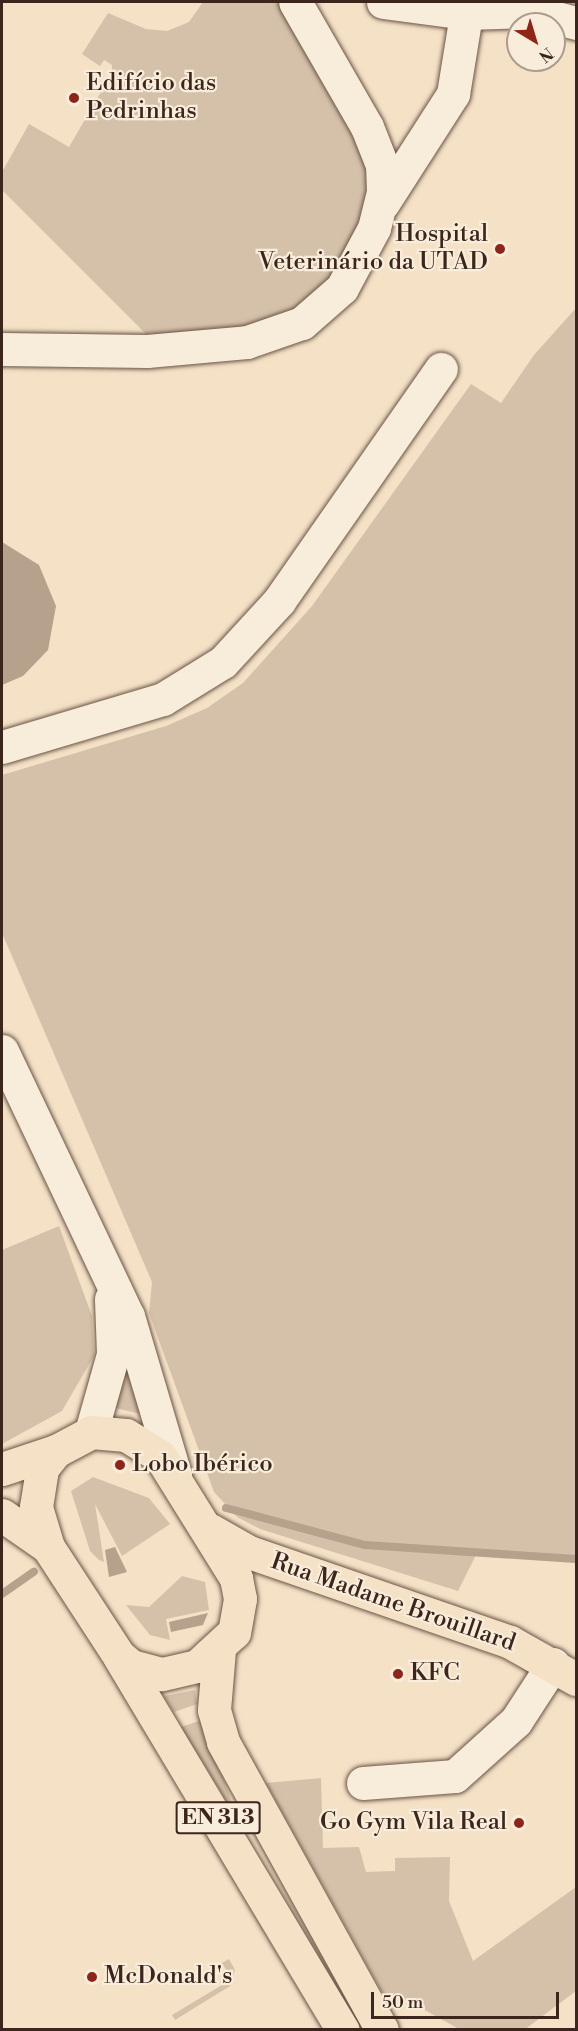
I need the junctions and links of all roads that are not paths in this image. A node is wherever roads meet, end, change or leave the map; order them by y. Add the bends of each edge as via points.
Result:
1 (296, 2) edge
2 (383, 2) edge
3 (468, 7) edge
4 (576, 23) edge
5 (442, 115) junction
6 (367, 127) junction
7 (380, 210) junction
8 (2, 349) edge
9 (441, 369) dead end
10 (2, 747) edge
11 (2, 1051) edge
12 (109, 1285) junction
13 (91, 1432) junction
14 (56, 1451) junction
15 (2, 1469) edge
16 (175, 1475) junction
17 (2, 1515) edge
18 (208, 1529) junction
19 (48, 1547) junction
20 (219, 1650) junction
21 (119, 1656) junction
22 (565, 1672) edge
23 (363, 1783) dead end
24 (343, 2030) edge
25 (382, 2030) edge

1 - 6 street
2 - 3 street
3 - 4 street via 530,11
3 - 5 street via 456,84
5 - 6 street via 402,130
5 - 7 street
6 - 7 street via 382,165
7 - 8 street via 353,274 317,312 285,331 191,348
9 - 10 street via 279,601 223,662 163,699
11 - 12 street
12 - 13 street via 113,1354
12 - 16 street via 130,1322
13 - 14 main road, EN 313
13 - 16 main road, EN 313 via 138,1440
14 - 15 main road, EN 313
14 - 19 main road, EN 313 via 42,1468 35,1497
16 - 18 main road, EN 313
17 - 19 main road, EN 313
18 - 20 main road, EN 313 via 239,1590 237,1624
18 - 22 main road, Rua Madame Brouillard / EN 313 via 249,1552 510,1642
19 - 21 main road, EN 313
20 - 21 main road, EN 313 via 197,1666 160,1674 140,1671
20 - 25 main road via 214,1710 223,1742
21 - 24 main road, EN 313
22 - 23 street via 455,1776

